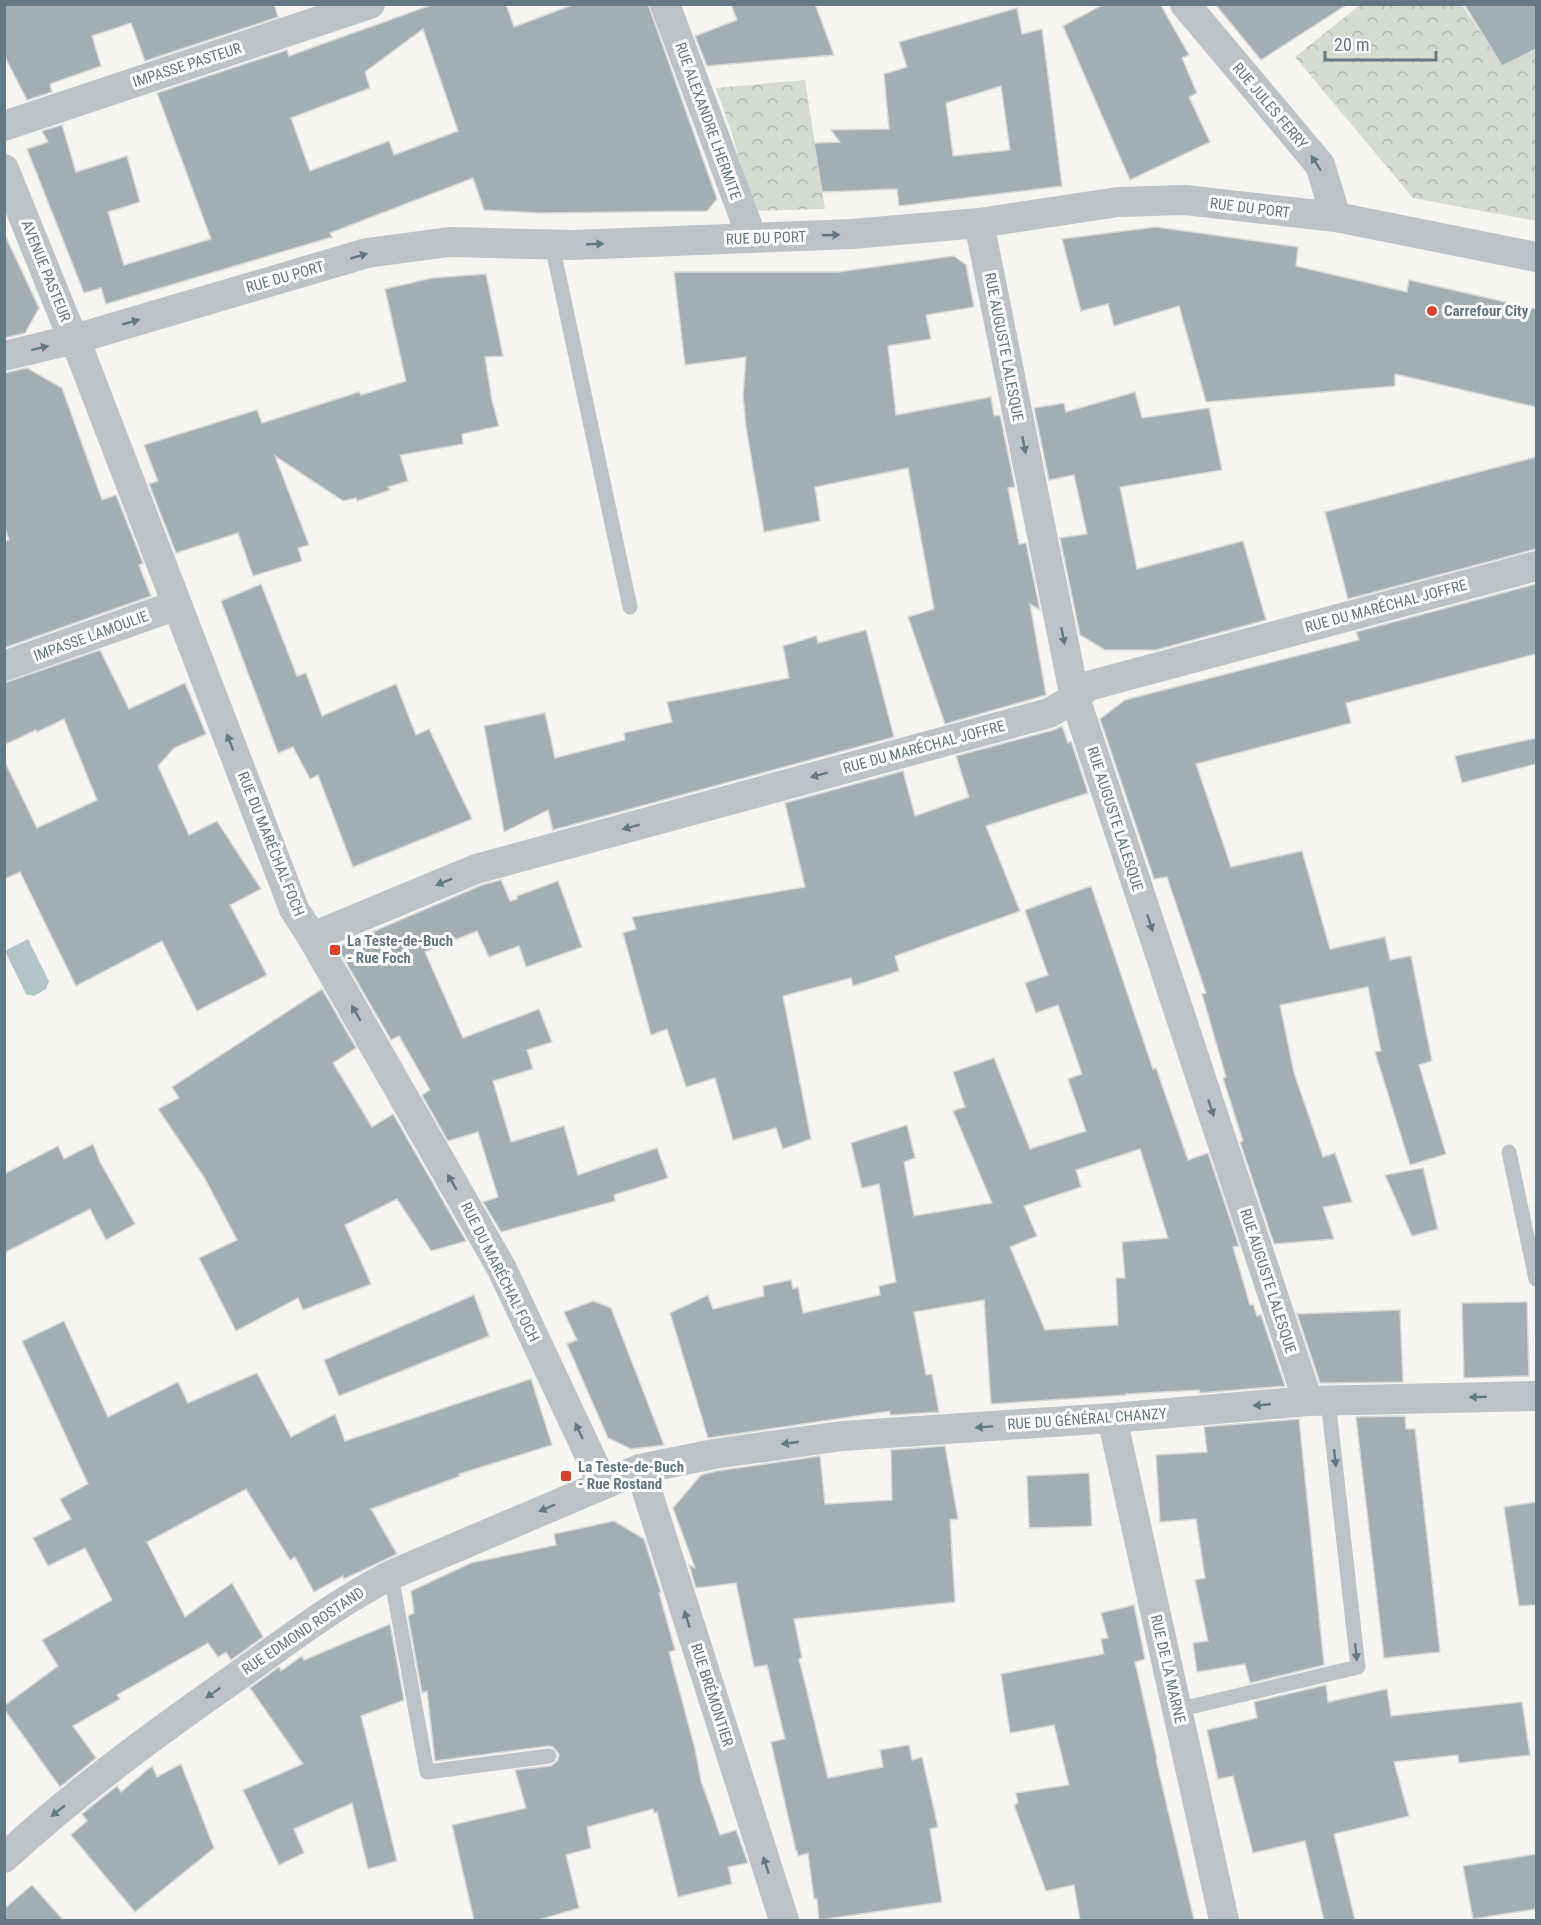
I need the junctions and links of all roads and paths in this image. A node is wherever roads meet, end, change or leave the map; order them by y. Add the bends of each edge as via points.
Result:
1 (370, 4) edge
2 (665, 4) edge
3 (1185, 4) edge
4 (4, 126) edge
5 (4, 169) edge
6 (1336, 218) junction
7 (978, 223) junction
8 (752, 238) junction
9 (552, 245) junction
10 (1536, 257) edge
11 (75, 339) junction
12 (4, 356) edge
13 (1536, 566) edge
14 (177, 605) junction
15 (630, 607) dead end
16 (4, 666) edge
17 (1075, 698) junction
18 (312, 937) junction
19 (1509, 1152) dead end
20 (1536, 1279) edge
21 (1536, 1396) edge
22 (1318, 1400) junction
23 (1112, 1418) junction
24 (640, 1469) junction
25 (603, 1484) junction
26 (391, 1575) junction
27 (1177, 1710) junction
28 (549, 1756) dead end
29 (4, 1858) edge
30 (784, 1920) edge
31 (1224, 1920) edge

1 - 4 street, IMPASSE PASTEUR
2 - 8 street, RUE ALEXANDRE LHERMITE
6 -> 3 street, RUE JULES FERRY via 1320,165
5 - 11 street, AVENUE PASTEUR
6 - 7 street, RUE DU PORT via 1174,200 1118,202
6 - 10 street, RUE DU PORT
8 -> 7 street, RUE DU PORT
7 -> 17 street, RUE AUGUSTE LALESQUE
9 -> 8 street, RUE DU PORT
11 -> 9 street, RUE DU PORT via 367,253 449,242
9 - 15 lane
12 -> 11 street, RUE DU PORT
11 - 14 street, RUE DU MARÉCHAL FOCH
13 - 17 street, RUE DU MARÉCHAL JOFFRE via 1088,686
14 - 16 street, IMPASSE LAMOULIE
18 -> 14 street, RUE DU MARÉCHAL FOCH via 294,909
17 -> 18 street, RUE DU MARÉCHAL JOFFRE via 1049,713 476,869
17 -> 22 street, RUE AUGUSTE LALESQUE
25 -> 18 street, RUE DU MARÉCHAL FOCH via 502,1269
19 - 20 lane
21 -> 22 street, RUE DU GÉNÉRAL CHANZY
22 -> 23 street, RUE DU GÉNÉRAL CHANZY
22 -> 27 lane via 1358,1667
23 -> 24 street, RUE DU GÉNÉRAL CHANZY via 842,1436
23 - 27 street, RUE DE LA MARNE
24 - 25 street, RUE EDMOND ROSTAND
30 -> 24 street, RUE BRÉMONTIER
25 -> 26 street, RUE EDMOND ROSTAND
26 - 28 lane via 427,1772
26 -> 29 street, RUE EDMOND ROSTAND via 354,1594 170,1724 40,1825
27 - 31 street, RUE DE LA MARNE

